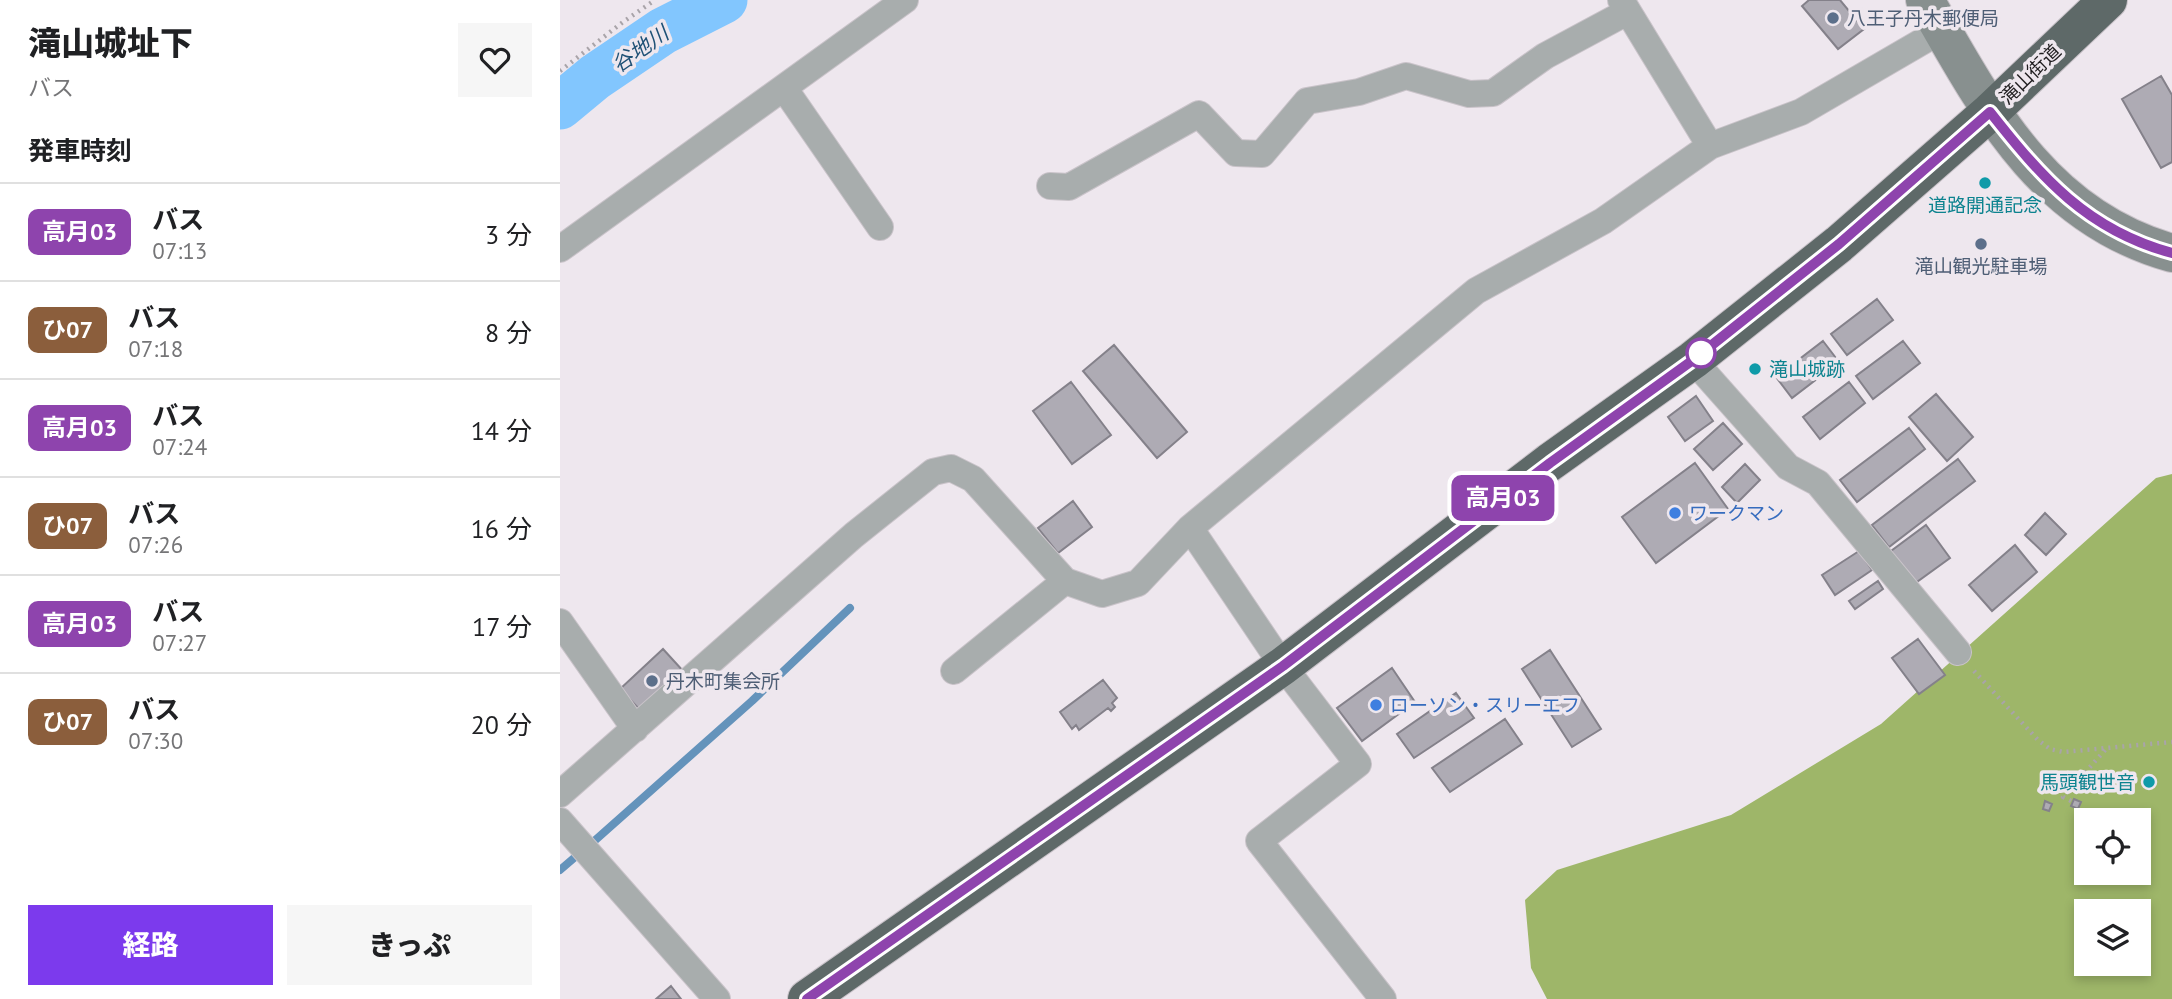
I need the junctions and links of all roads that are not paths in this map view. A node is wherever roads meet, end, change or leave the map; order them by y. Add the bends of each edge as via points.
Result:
1 (905, 0) edge
2 (2108, 0) edge
3 (1624, 6) edge
4 (1934, 15) edge
5 (783, 88) junction
6 (1990, 112) junction
7 (1710, 146) junction
8 (1050, 186) dead end
9 (880, 226) dead end
10 (560, 249) edge
11 (2172, 253) edge
12 (1693, 360) junction
13 (1190, 528) junction
14 (1065, 581) junction
15 (560, 622) edge
16 (1958, 652) road end
17 (1283, 666) junction
18 (954, 671) dead end
19 (635, 729) junction
20 (560, 794) edge
21 (560, 821) edge
22 (717, 999) edge
23 (807, 999) edge
24 (1383, 999) edge

1 - 5 street
2 - 6 highway, 滝山街道
3 - 7 street
3 - 8 street via 1493,93 1469,94 1406,76 1359,92 1307,101 1262,154 1236,153 1199,114 1069,187
4 - 6 main road
4 - 7 street via 1801,112
5 - 9 street
5 - 10 street
6 - 11 main road via 2071,203 2132,239
6 - 12 highway, 滝山街道 via 1839,244
7 - 13 street via 1603,221 1476,291
12 - 16 street via 1788,467 1818,483
12 - 17 highway, 滝山街道
13 - 14 street via 1138,583 1102,594
13 - 17 street
14 - 18 street
14 - 19 street via 973,479 951,468 933,471
15 - 19 street
17 - 23 highway, 滝山街道
17 - 24 street via 1358,764 1259,841
19 - 20 street
21 - 22 street

